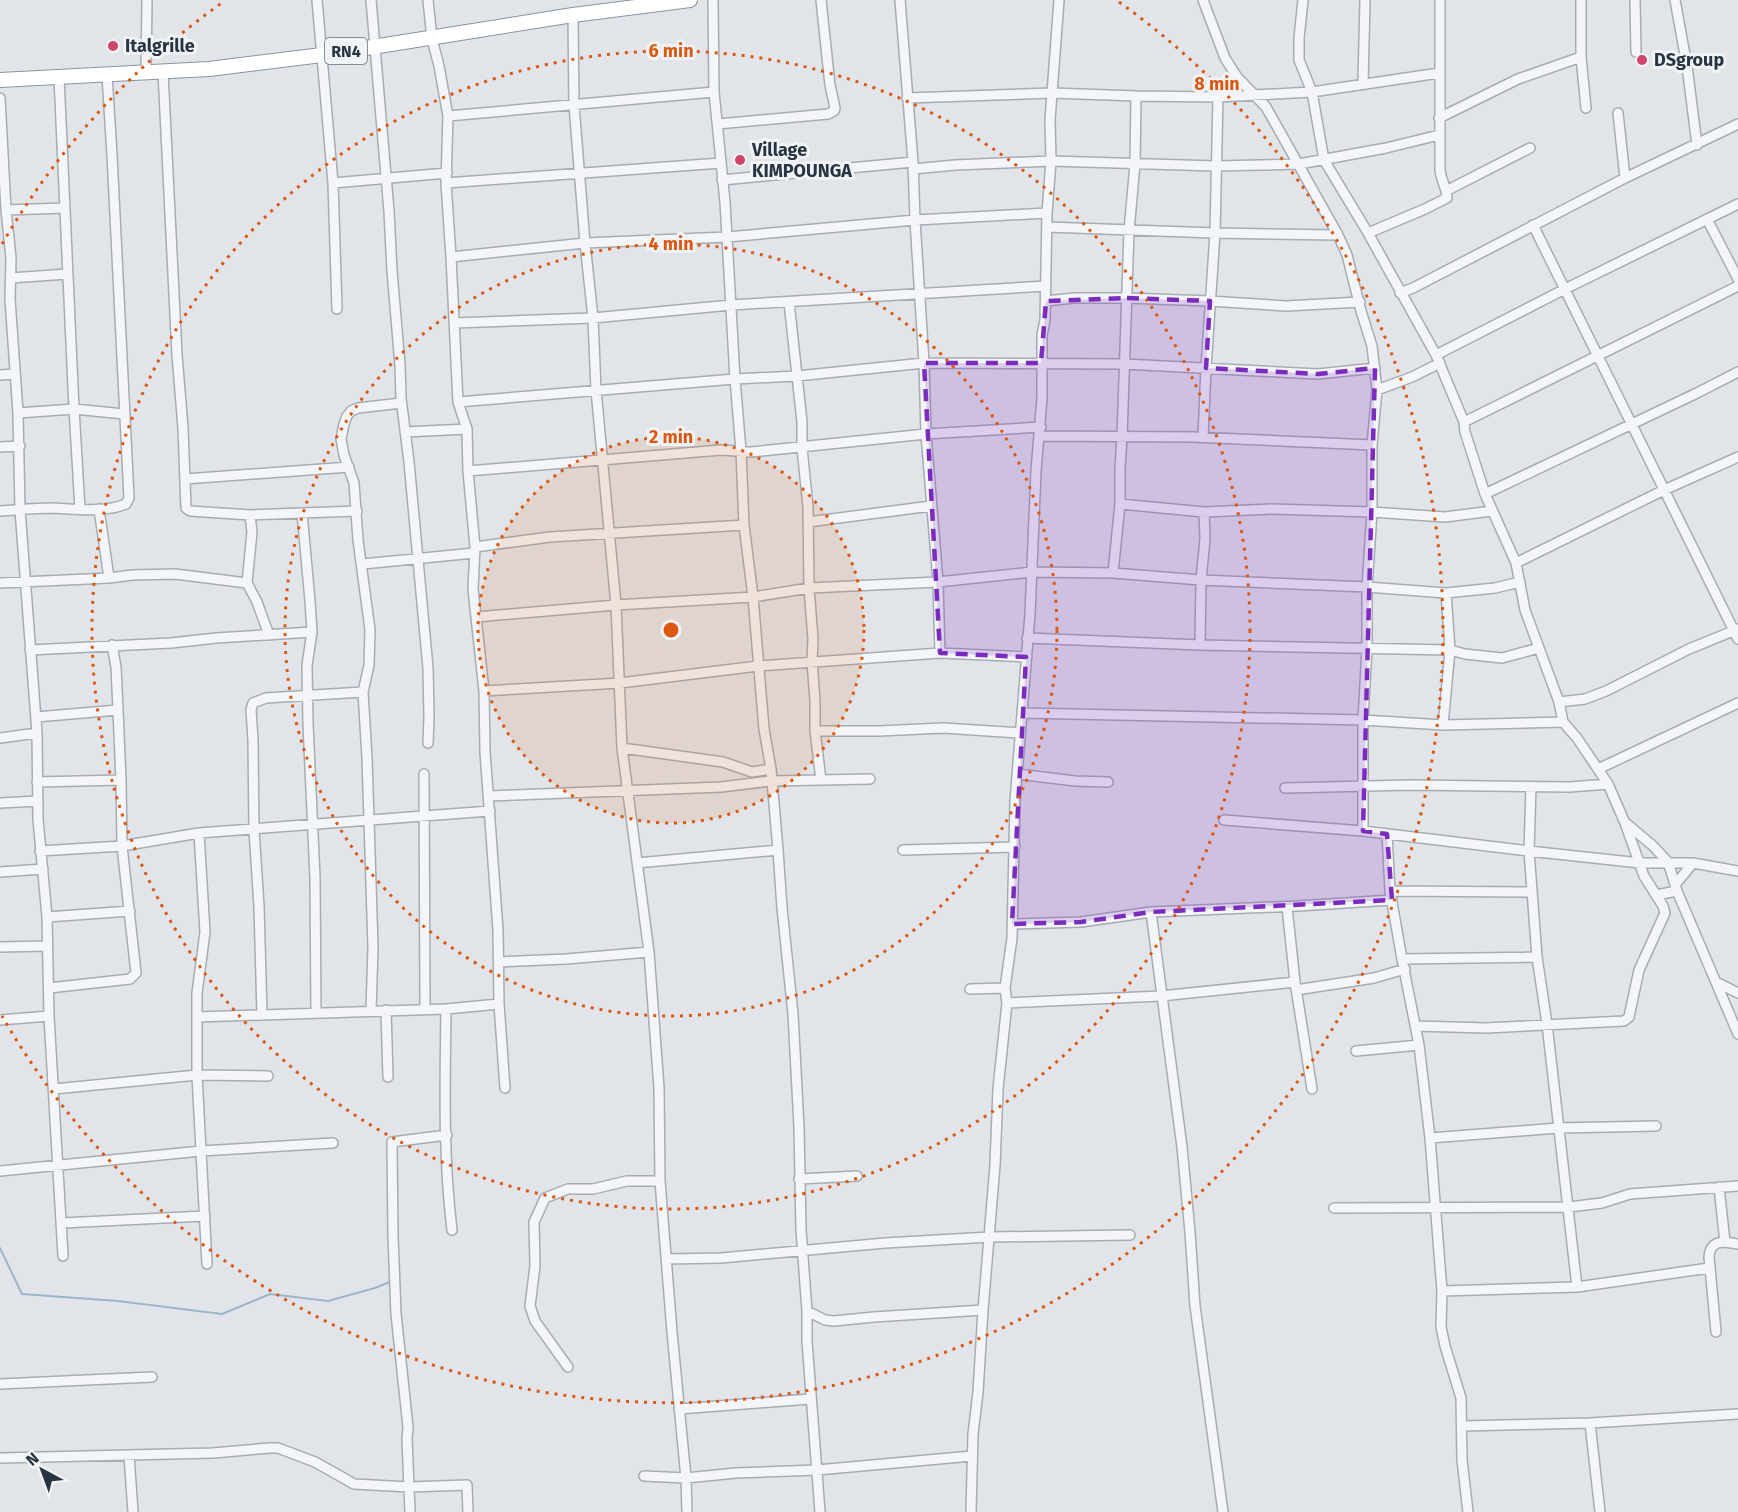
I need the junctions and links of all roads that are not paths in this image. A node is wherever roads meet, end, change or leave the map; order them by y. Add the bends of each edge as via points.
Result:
1 (147, 0) edge
2 (317, 0) edge
3 (371, 0) edge
4 (428, 0) edge
5 (690, 0) edge
6 (713, 0) edge
7 (821, 0) edge
8 (900, 0) edge
9 (1059, 0) edge
10 (1203, 0) edge
11 (1303, 0) edge
12 (1365, 0) edge
13 (1440, 0) edge
14 (1581, 0) edge
15 (1635, 0) edge
16 (1675, 0) edge
17 (653, 2) edge
18 (573, 15) junction
19 (432, 39) junction
20 (375, 47) junction
21 (1636, 52) dead end
22 (322, 55) junction
23 (1581, 57) junction
24 (146, 72) junction
25 (163, 72) junction
26 (1439, 73) junction
27 (107, 75) junction
28 (59, 77) junction
29 (0, 80) edge
30 (1363, 83) junction
31 (714, 92) junction
32 (1312, 92) junction
33 (1052, 93) junction
34 (1253, 94) junction
35 (1136, 96) junction
36 (1218, 97) junction
37 (0, 98) edge
38 (907, 98) junction
39 (574, 105) junction
40 (1586, 108) dead end
41 (1618, 113) dead end
42 (448, 116) junction
43 (1439, 118) junction
44 (718, 124) junction
45 (1738, 124) edge
46 (1439, 135) junction
47 (1697, 145) junction
48 (1530, 148) dead end
49 (2, 160) edge
50 (1051, 160) junction
51 (1324, 160) junction
52 (721, 163) junction
53 (1135, 164) junction
54 (1299, 164) junction
55 (913, 166) junction
56 (1216, 166) junction
57 (447, 173) junction
58 (580, 175) junction
59 (386, 177) junction
60 (1625, 178) junction
61 (722, 180) junction
62 (333, 183) junction
63 (446, 183) junction
64 (1446, 191) junction
65 (1738, 204) edge
66 (64, 208) junction
67 (6, 210) junction
68 (1047, 213) junction
69 (1707, 219) junction
70 (915, 220) junction
71 (1533, 225) junction
72 (1047, 226) junction
73 (4, 227) edge
74 (1128, 231) junction
75 (1368, 233) junction
76 (1215, 234) junction
77 (1338, 235) junction
78 (727, 237) junction
79 (585, 243) junction
80 (452, 257) junction
81 (68, 274) junction
82 (11, 278) junction
83 (1738, 279) edge
84 (1046, 286) junction
85 (1738, 286) edge
86 (1565, 288) junction
87 (919, 293) junction
88 (1400, 293) junction
89 (1127, 298) junction
90 (5, 300) edge
91 (1046, 301) junction
92 (1210, 301) junction
93 (789, 302) junction
94 (1360, 302) junction
95 (731, 305) junction
96 (337, 309) dead end
97 (593, 318) junction
98 (454, 323) junction
99 (1597, 356) junction
100 (1438, 359) junction
101 (924, 363) junction
102 (1041, 363) junction
103 (1124, 364) junction
104 (1206, 368) junction
105 (1376, 368) junction
106 (1738, 372) edge
107 (15, 374) junction
108 (0, 375) edge
109 (797, 376) junction
110 (735, 379) junction
111 (596, 390) junction
112 (1377, 390) junction
113 (458, 402) junction
114 (401, 403) junction
115 (74, 409) junction
116 (18, 413) junction
117 (124, 414) junction
118 (1464, 422) junction
119 (1630, 424) junction
120 (467, 429) junction
121 (1040, 431) junction
122 (405, 432) junction
123 (926, 434) junction
124 (1122, 437) junction
125 (1203, 437) junction
126 (1372, 445) junction
127 (20, 446) junction
128 (0, 447) edge
129 (801, 447) junction
130 (741, 451) junction
131 (1738, 457) edge
132 (602, 461) junction
133 (348, 467) junction
134 (468, 471) junction
135 (184, 478) junction
136 (1664, 490) junction
137 (1485, 494) junction
138 (1120, 504) junction
139 (931, 506) junction
140 (80, 509) junction
141 (99, 509) junction
142 (20, 510) junction
143 (0, 511) edge
144 (357, 511) junction
145 (1492, 511) junction
146 (1204, 512) junction
147 (1372, 512) junction
148 (302, 513) junction
149 (250, 515) junction
150 (808, 522) junction
151 (744, 525) junction
152 (609, 532) junction
153 (475, 550) junction
154 (418, 559) junction
155 (1516, 563) junction
156 (363, 564) junction
157 (1032, 572) junction
158 (1113, 573) junction
159 (109, 578) junction
160 (1201, 580) junction
161 (25, 581) junction
162 (938, 582) junction
163 (1520, 582) junction
164 (0, 583) edge
165 (246, 583) junction
166 (1367, 587) junction
167 (809, 588) junction
168 (1446, 593) junction
169 (753, 597) junction
170 (616, 605) junction
171 (476, 617) junction
172 (312, 632) junction
173 (1737, 633) edge
174 (269, 634) junction
175 (1027, 638) junction
176 (112, 645) junction
177 (1200, 645) junction
178 (1367, 648) junction
179 (1539, 648) junction
180 (30, 650) junction
181 (1450, 650) junction
182 (940, 653) junction
183 (1026, 657) junction
184 (812, 661) junction
185 (758, 666) junction
186 (620, 683) junction
187 (484, 691) junction
188 (363, 692) junction
189 (308, 694) junction
190 (1559, 702) junction
191 (1738, 703) edge
192 (118, 710) junction
193 (1022, 713) junction
194 (36, 717) junction
195 (1363, 720) junction
196 (1563, 722) junction
197 (1443, 725) junction
198 (815, 731) junction
199 (37, 733) junction
200 (1020, 734) junction
201 (0, 738) edge
202 (428, 743) dead end
203 (622, 748) junction
204 (771, 769) junction
205 (1598, 769) junction
206 (424, 774) dead end
207 (1018, 774) junction
208 (870, 779) dead end
209 (122, 780) junction
210 (821, 780) junction
211 (771, 781) junction
212 (38, 782) junction
213 (1108, 782) dead end
214 (1608, 784) junction
215 (1364, 785) junction
216 (1531, 787) junction
217 (1285, 788) dead end
218 (628, 790) junction
219 (489, 796) junction
220 (38, 801) junction
221 (0, 803) edge
222 (490, 811) junction
223 (424, 817) junction
224 (369, 820) junction
225 (1224, 820) dead end
226 (1625, 823) junction
227 (312, 825) junction
228 (254, 830) junction
229 (1363, 831) junction
230 (199, 833) junction
231 (1387, 834) junction
232 (122, 846) junction
233 (1015, 847) junction
234 (778, 850) junction
235 (903, 850) dead end
236 (40, 851) junction
237 (1529, 851) junction
238 (1640, 862) junction
239 (1668, 862) junction
240 (637, 863) junction
241 (1694, 863) junction
242 (43, 869) junction
243 (1738, 871) edge
244 (0, 872) edge
245 (1676, 888) junction
246 (1532, 892) junction
247 (1656, 895) junction
248 (1391, 896) junction
249 (1287, 907) junction
250 (130, 911) junction
251 (1151, 912) junction
252 (47, 917) junction
253 (1012, 924) junction
254 (47, 946) junction
255 (0, 948) edge
256 (649, 952) junction
257 (1537, 957) junction
258 (1402, 959) junction
259 (499, 962) junction
260 (1405, 969) junction
261 (1716, 982) junction
262 (1296, 986) junction
263 (49, 988) junction
264 (1005, 988) junction
265 (969, 989) dead end
266 (1738, 993) edge
267 (1161, 996) junction
268 (1007, 1003) junction
269 (499, 1004) junction
270 (425, 1008) junction
271 (446, 1009) junction
272 (387, 1010) junction
273 (371, 1011) junction
274 (316, 1013) junction
275 (262, 1015) junction
276 (49, 1016) junction
277 (197, 1017) junction
278 (0, 1020) edge
279 (1547, 1024) junction
280 (1415, 1026) junction
281 (1738, 1034) edge
282 (1419, 1045) junction
283 (1356, 1051) dead end
284 (197, 1075) junction
285 (268, 1076) dead end
286 (388, 1077) dead end
287 (505, 1088) dead end
288 (54, 1089) junction
289 (1312, 1089) dead end
290 (1656, 1126) dead end
291 (1558, 1128) junction
292 (447, 1135) junction
293 (1430, 1137) junction
294 (333, 1143) dead end
295 (201, 1151) junction
296 (59, 1165) junction
297 (0, 1171) edge
298 (857, 1176) dead end
299 (799, 1179) junction
300 (660, 1181) junction
301 (1738, 1186) edge
302 (1719, 1187) junction
303 (1569, 1207) junction
304 (1334, 1208) dead end
305 (1435, 1208) junction
306 (205, 1216) junction
307 (62, 1223) junction
308 (452, 1230) dead end
309 (1130, 1235) dead end
310 (990, 1236) junction
311 (1725, 1242) junction
312 (1738, 1244) edge
313 (803, 1251) junction
314 (63, 1256) dead end
315 (666, 1259) junction
316 (207, 1264) dead end
317 (1709, 1268) junction
318 (1577, 1287) junction
319 (1442, 1291) junction
320 (982, 1310) junction
321 (807, 1311) junction
322 (1716, 1332) dead end
323 (568, 1367) dead end
324 (152, 1377) dead end
325 (0, 1384) edge
326 (810, 1399) junction
327 (679, 1409) junction
328 (1738, 1414) edge
329 (1590, 1423) junction
330 (1462, 1426) junction
331 (129, 1456) junction
332 (972, 1456) junction
333 (0, 1458) edge
334 (817, 1470) junction
335 (644, 1476) dead end
336 (686, 1478) junction
337 (409, 1487) junction
338 (133, 1512) edge
339 (410, 1512) edge
340 (468, 1512) edge
341 (687, 1512) edge
342 (820, 1512) edge
343 (971, 1512) edge
344 (1223, 1512) edge
345 (1468, 1512) edge
346 (1600, 1512) edge

1 - 24 street
2 - 22 street
3 - 20 street
4 - 19 street
5 - 17 highway, RN4
6 - 31 street
7 - 44 street via 834,111
8 - 38 street
9 - 33 street
10 - 34 street via 1225,58
11 - 32 street via 1299,60
12 - 30 street
13 - 26 street
14 - 23 street
15 - 21 street
16 - 47 street
17 - 18 highway, RN4
18 - 19 highway, RN4
18 - 39 street
19 - 20 highway, RN4
19 - 42 street
20 - 22 highway, RN4
20 - 59 street
22 - 25 highway, RN4
22 - 62 street
23 - 40 street
23 - 43 street via 1518,79
24 - 25 highway, RN4
24 - 27 highway, RN4
25 - 135 street
26 - 30 street
26 - 43 street
27 - 28 highway, RN4
27 - 117 street
28 - 29 highway, RN4
28 - 66 street
30 - 32 street
31 - 39 street
31 - 44 street
32 - 34 street
32 - 51 street
33 - 35 street
33 - 38 street
33 - 50 street
34 - 36 street
34 - 54 street via 1266,107
35 - 36 street
35 - 53 street
36 - 56 street
37 - 49 street
38 - 55 street
39 - 42 street
39 - 58 street
41 - 60 street
42 - 57 street
43 - 46 street
44 - 52 street
45 - 47 street
46 - 51 street
46 - 64 street via 1441,181
47 - 60 street
48 - 64 street
49 - 67 street
50 - 53 street
50 - 55 street
50 - 68 street
51 - 54 street
51 - 75 street
52 - 58 street
52 - 61 street
53 - 56 street
53 - 74 street
54 - 56 street
54 - 77 street
55 - 61 street
55 - 70 street
56 - 76 street
57 - 59 street
57 - 63 street
58 - 63 street
58 - 79 street
59 - 62 street
59 - 114 street
60 - 71 street
61 - 78 street
62 - 96 street
63 - 80 street
64 - 75 street via 1445,200
65 - 69 street
66 - 67 street
66 - 81 street
67 - 73 street
68 - 70 street
68 - 72 street
69 - 83 street
69 - 86 street
70 - 78 street
70 - 87 street
71 - 86 street
71 - 88 street
72 - 74 street
72 - 84 street
73 - 82 street
74 - 76 street
74 - 89 street
75 - 88 street
76 - 77 street
76 - 92 street
77 - 94 street
78 - 79 street
78 - 95 street
79 - 80 street
79 - 97 street
80 - 98 street
81 - 82 street
81 - 115 street
82 - 90 street
84 - 87 street
84 - 91 street
85 - 99 street
86 - 99 street
86 - 100 street
87 - 93 street
87 - 101 street
88 - 100 street
89 - 91 street
89 - 92 street
89 - 103 street
90 - 107 street
91 - 102 street
92 - 94 street via 1286,306
92 - 104 street
93 - 95 street
93 - 109 street
94 - 105 street
95 - 97 street
95 - 110 street
97 - 98 street
97 - 111 street
98 - 113 street
99 - 118 street
99 - 119 street
100 - 112 street via 1423,372
100 - 118 street
101 - 102 street
101 - 109 street
101 - 123 street
102 - 103 street
102 - 121 street
103 - 104 street
103 - 124 street
104 - 105 street via 1318,374
104 - 125 street
105 - 112 street
106 - 119 street
107 - 108 street
107 - 116 street
109 - 110 street
109 - 129 street
110 - 111 street
110 - 130 street
111 - 113 street
111 - 132 street
112 - 126 street
113 - 120 street
114 - 122 street
114 - 133 street via 351,411 341,432
115 - 116 street
115 - 117 street
115 - 140 street
116 - 127 street
117 - 141 street via 129,498 121,506
118 - 137 street
119 - 136 street
119 - 137 street
120 - 122 street
120 - 134 street
121 - 123 street
121 - 124 street
121 - 157 street
122 - 154 street
123 - 129 street
123 - 139 street
124 - 125 street
124 - 138 street
125 - 126 street
126 - 147 street
127 - 128 street
127 - 142 street
129 - 130 street
129 - 150 street
130 - 132 street
130 - 151 street
131 - 136 street
132 - 134 street
132 - 152 street
133 - 135 street
133 - 144 street
134 - 153 street
135 - 149 street via 188,510
136 - 155 street
136 - 173 street
137 - 145 street
138 - 146 street
138 - 158 street
139 - 150 street
139 - 162 street
140 - 141 street
140 - 142 street
141 - 159 street
142 - 143 street
142 - 161 street
144 - 148 street
144 - 156 street
145 - 147 street via 1445,517
145 - 155 street
146 - 147 street
146 - 160 street
147 - 166 street
148 - 149 street
148 - 172 street
149 - 165 street
150 - 167 street
151 - 152 street
151 - 169 street
152 - 153 street
152 - 170 street
153 - 154 street
153 - 171 street
154 - 156 street
154 - 202 street via 429,668
155 - 163 street
156 - 188 street via 370,630
157 - 158 street
157 - 162 street
157 - 175 street
158 - 160 street
159 - 161 street
159 - 165 street via 175,574
160 - 166 street
160 - 177 street
161 - 164 street
161 - 180 street
162 - 167 street
162 - 182 street
163 - 168 street
163 - 179 street
165 - 174 street
166 - 168 street
166 - 178 street
167 - 169 street
167 - 184 street
168 - 181 street
169 - 170 street
169 - 185 street
170 - 171 street
170 - 186 street
171 - 187 street
172 - 174 street
172 - 189 street
173 - 190 street via 1689,649 1606,691 1585,699
174 - 176 street
175 - 177 street
175 - 183 street
176 - 180 street
176 - 192 street
177 - 178 street
178 - 181 street
178 - 195 street
179 - 181 street via 1502,658
179 - 190 street
180 - 194 street
181 - 197 street
182 - 183 street
182 - 184 street
183 - 193 street
184 - 185 street
184 - 198 street
185 - 186 street
185 - 204 street
186 - 187 street
186 - 203 street
187 - 219 street
188 - 189 street
188 - 224 street
189 - 227 street
189 - 228 street via 266,698 253,703 250,710
190 - 196 street
191 - 205 street
192 - 194 street
192 - 209 street
193 - 195 street
193 - 200 street
194 - 199 street
195 - 197 street
195 - 215 street
196 - 197 street
196 - 205 street
198 - 200 street via 943,728
198 - 210 street
199 - 201 street
199 - 212 street
200 - 207 street
203 - 204 street via 723,762 752,772
203 - 218 street
204 - 211 street
205 - 214 street
206 - 223 street
207 - 213 street
207 - 233 street
208 - 210 street
209 - 212 street
209 - 232 street
210 - 211 street
211 - 218 street
211 - 234 street
212 - 220 street
214 - 216 street
214 - 226 street
215 - 216 street
215 - 217 street
215 - 229 street
216 - 237 street
218 - 219 street
218 - 240 street
219 - 222 street
220 - 221 street
220 - 236 street
222 - 223 street
222 - 259 street
223 - 224 street
223 - 270 street
224 - 227 street
224 - 273 street
225 - 229 street
226 - 238 street
226 - 239 street
227 - 228 street
227 - 274 street
228 - 230 street
228 - 275 street
229 - 231 street
230 - 232 street
230 - 277 street via 205,932
231 - 237 street
231 - 248 street
232 - 236 street
232 - 250 street
233 - 235 street
233 - 253 street
234 - 240 street
234 - 299 street via 796,1058
236 - 242 street
237 - 238 street
237 - 246 street
238 - 239 street
238 - 247 street
239 - 241 street
239 - 245 street
240 - 256 street
241 - 243 street
241 - 245 street
242 - 244 street
242 - 252 street
245 - 247 street
245 - 261 street
246 - 248 street
246 - 257 street
247 - 279 street via 1665,913 1642,961 1627,1019
248 - 249 street
248 - 258 street
249 - 251 street
249 - 262 street
250 - 252 street
250 - 263 street via 137,969 134,977
251 - 253 street via 1091,921
251 - 267 street
252 - 254 street
253 - 264 street
254 - 255 street
254 - 263 street
256 - 259 street
256 - 300 street via 659,1088
257 - 258 street
257 - 279 street
258 - 260 street
259 - 269 street
260 - 262 street via 1374,978
260 - 280 street
261 - 266 street
261 - 281 street
262 - 267 street
262 - 289 street
263 - 276 street
264 - 265 street
264 - 268 street
267 - 268 street
267 - 344 street via 1182,1147 1200,1351
268 - 310 street
269 - 271 street
269 - 287 street
270 - 271 street
270 - 272 street
271 - 292 street
272 - 273 street
272 - 286 street
273 - 274 street
274 - 275 street
275 - 277 street
276 - 278 street
276 - 288 street
277 - 284 street
279 - 280 street via 1486,1028
279 - 291 street
280 - 282 street
282 - 283 street
282 - 293 street
284 - 285 street
284 - 288 street
284 - 295 street
288 - 296 street
290 - 291 street
291 - 293 street
291 - 303 street
292 - 308 street
292 - 337 street via 392,1142 396,1314 408,1428
293 - 305 street
294 - 295 street
295 - 296 street
295 - 306 street
296 - 297 street
296 - 307 street
298 - 299 street
299 - 313 street
300 - 315 street
300 - 323 street via 627,1181 567,1190 545,1198 534,1222 535,1266 530,1306 535,1322
301 - 302 street
302 - 303 street via 1630,1194
302 - 311 street
303 - 305 street
303 - 318 street
304 - 305 street
305 - 319 street
306 - 307 street
306 - 316 street
307 - 314 street
309 - 310 street
310 - 313 street
310 - 320 street
311 - 312 street
311 - 317 street via 1712,1247
313 - 315 street
313 - 321 street
315 - 327 street
317 - 318 street
317 - 322 street
318 - 319 street
319 - 330 street via 1442,1327 1461,1398
320 - 321 street via 834,1321
320 - 332 street
321 - 326 street
324 - 325 street
326 - 327 street
326 - 334 street
327 - 336 street
328 - 329 street
329 - 330 street
329 - 346 street
330 - 345 street
331 - 333 street
331 - 337 street via 278,1448 321,1465 354,1484
331 - 338 street
332 - 334 street
332 - 343 street
334 - 336 street
334 - 342 street
335 - 336 street
336 - 341 street
337 - 339 street
337 - 340 street via 467,1485

